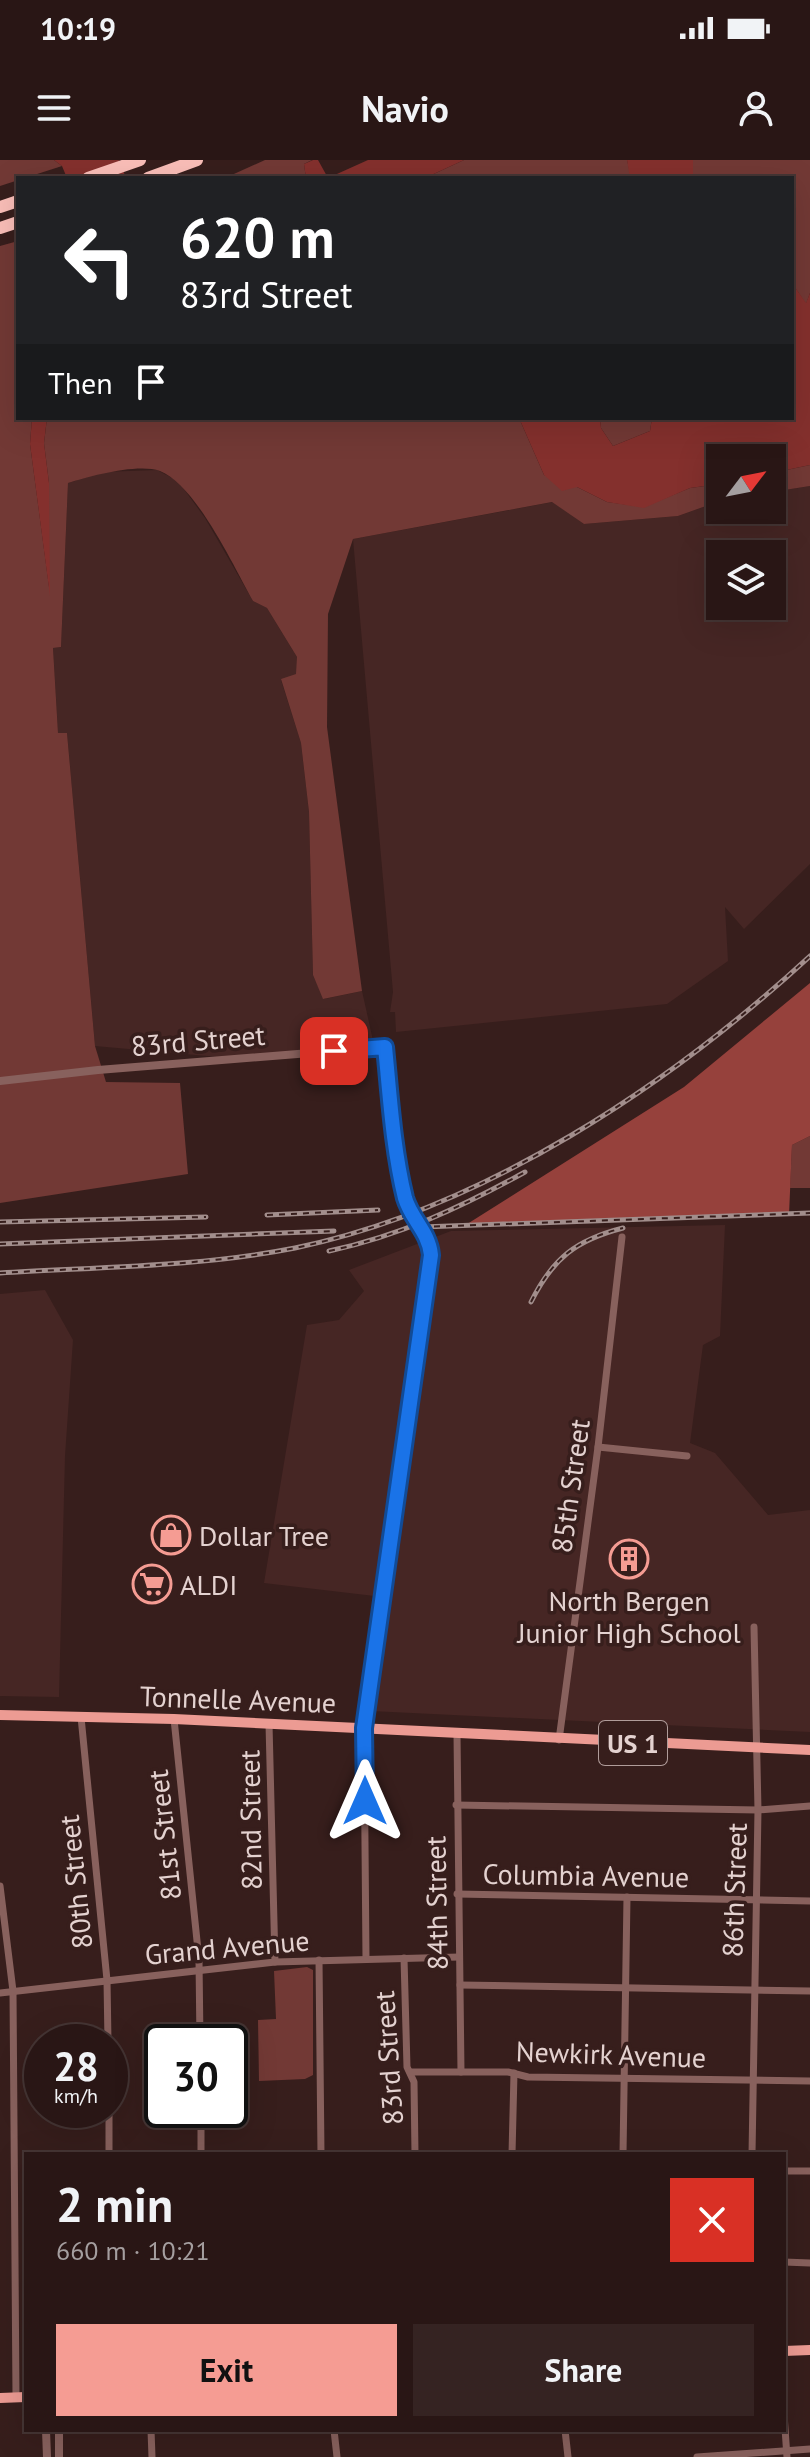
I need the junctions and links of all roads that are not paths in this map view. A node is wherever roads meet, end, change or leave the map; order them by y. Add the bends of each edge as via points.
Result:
1 (197, 160) edge
2 (138, 161) edge
3 (94, 176) edge
4 (153, 176) edge
5 (0, 1081) edge
6 (622, 1237) dead end
7 (598, 1447) junction
8 (687, 1456) dead end
9 (754, 1627) dead end
10 (0, 1715) edge
11 (81, 1717) junction
12 (174, 1719) junction
13 (269, 1724) junction
14 (364, 1728) junction
15 (457, 1734) junction
16 (559, 1740) junction
17 (757, 1748) junction
18 (810, 1750) edge
19 (456, 1805) junction
20 (810, 1806) edge
21 (758, 1810) junction
22 (0, 1886) edge
23 (457, 1894) junction
24 (627, 1897) junction
25 (755, 1900) junction
26 (810, 1901) edge
27 (459, 1957) junction
28 (404, 1958) junction
29 (366, 1959) junction
30 (319, 1960) junction
31 (275, 1962) junction
32 (199, 1970) junction
33 (107, 1980) junction
34 (460, 1985) junction
35 (626, 1987) junction
36 (753, 1990) junction
37 (13, 1991) junction
38 (810, 1991) edge
39 (0, 1993) edge
40 (108, 2024) edge
41 (200, 2024) edge
42 (411, 2072) junction
43 (461, 2072) junction
44 (514, 2073) junction
45 (624, 2078) junction
46 (753, 2080) junction
47 (810, 2081) edge
48 (109, 2128) edge
49 (201, 2128) edge
50 (109, 2152) edge
51 (201, 2152) edge
52 (321, 2152) edge
53 (415, 2152) edge
54 (512, 2152) edge
55 (623, 2152) edge
56 (752, 2152) edge
57 (786, 2171) edge
58 (810, 2171) edge
59 (786, 2262) edge
60 (810, 2263) edge
61 (810, 2350) edge
62 (786, 2351) edge
63 (21, 2397) edge
64 (0, 2398) edge
65 (46, 2432) edge
66 (59, 2432) edge
67 (151, 2432) edge
68 (334, 2432) edge
69 (565, 2432) edge
70 (785, 2432) edge
71 (810, 2449) edge
72 (786, 2454) edge
73 (47, 2457) edge
74 (59, 2457) edge
75 (152, 2457) edge
76 (337, 2457) edge
77 (568, 2457) edge
78 (697, 2457) edge

1 - 4 highway
2 - 3 highway
5 - 14 street, 83rd Street via 385,1047 406,1201 426,1233 431,1255
6 - 7 street, 85th Street
7 - 8 street
7 - 16 street, 85th Street
9 - 17 street, 86th Street
10 - 11 main road, Tonnelle Avenue / US 1
11 - 12 main road, Tonnelle Avenue / US 1
11 - 33 street, 80th Street
12 - 13 main road, Tonnelle Avenue / US 1
12 - 32 street, 81st Street
13 - 14 main road, Tonnelle Avenue / US 1
13 - 31 street, 82nd Street
14 - 15 main road, Tonnelle Avenue / US 1
14 - 29 street, 83rd Street
15 - 16 main road, Tonnelle Avenue / US 1
15 - 19 street, 84th Street
16 - 17 main road, Tonnelle Avenue / US 1
17 - 18 main road, Tonnelle Avenue / US 1
17 - 21 street, 86th Street
19 - 21 street
19 - 23 street, 84th Street
20 - 21 street
21 - 25 street, 86th Street
22 - 37 street
23 - 24 street, Columbia Avenue
23 - 27 street, 84th Street
24 - 25 street, Columbia Avenue
24 - 35 street
25 - 26 street, Columbia Avenue
25 - 36 street, 86th Street
27 - 28 street, Grand Avenue
27 - 34 street, 84th Street
28 - 29 street, Grand Avenue
28 - 42 street, 83rd Street
29 - 30 street, Grand Avenue
30 - 31 street, Grand Avenue
30 - 52 street
31 - 32 street, Grand Avenue
32 - 33 street, Grand Avenue
32 - 41 street, 81st Street
33 - 37 street, Grand Avenue
33 - 40 street, 80th Street
34 - 35 street
34 - 43 street, 84th Street
35 - 36 street
35 - 45 street
36 - 38 street
36 - 46 street, 86th Street
37 - 39 street, Grand Avenue
37 - 63 street
42 - 43 street, Newkirk Avenue
42 - 53 street, 83rd Street
43 - 44 street, Newkirk Avenue
44 - 45 street, Newkirk Avenue
44 - 54 street
45 - 46 street, Newkirk Avenue
45 - 55 street
46 - 47 street, Newkirk Avenue
46 - 56 street, 86th Street
48 - 50 street
49 - 51 street
57 - 58 street
59 - 60 street
61 - 62 main road
63 - 64 main road
65 - 73 street
66 - 74 street
67 - 75 street
68 - 76 street
69 - 77 street
70 - 72 street
71 - 72 street
72 - 78 street

